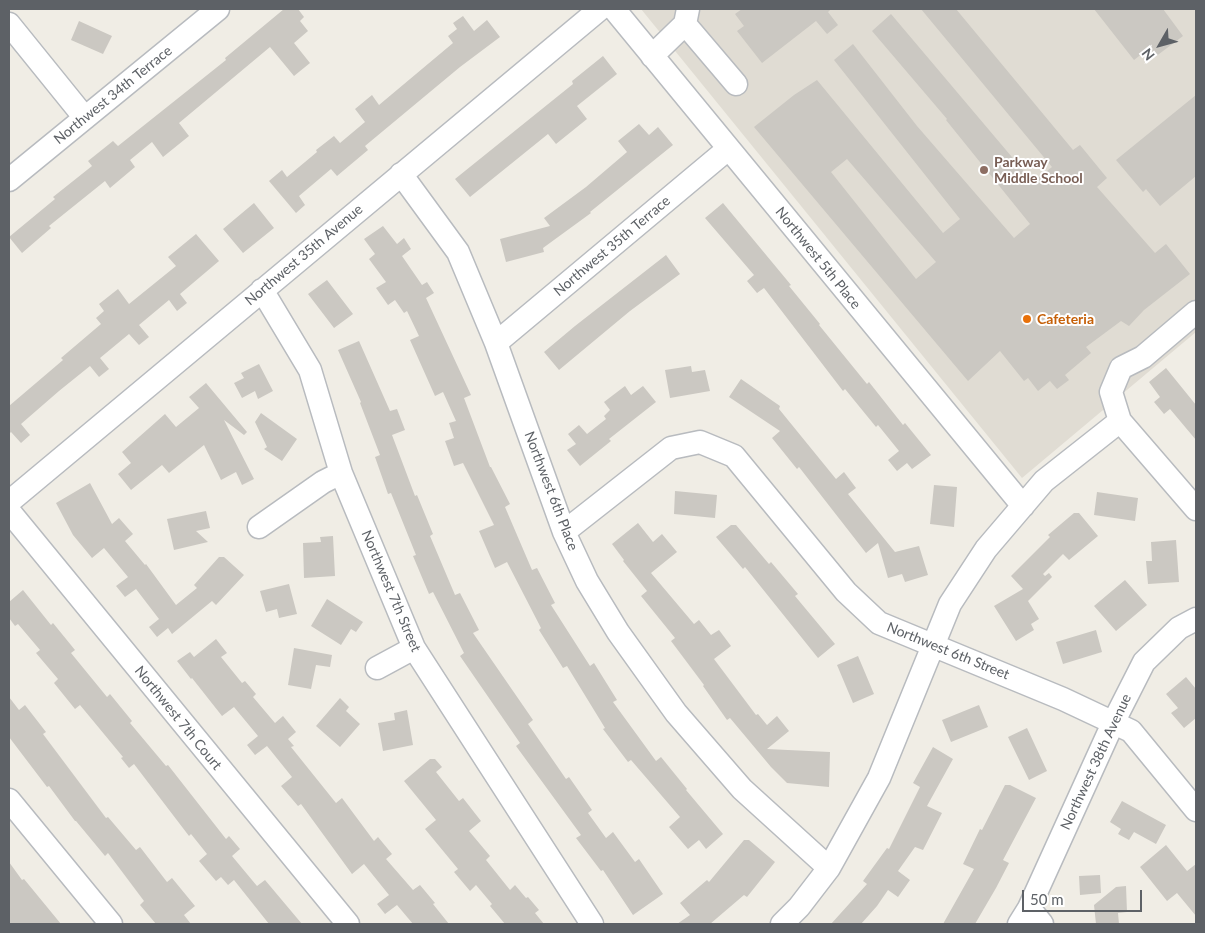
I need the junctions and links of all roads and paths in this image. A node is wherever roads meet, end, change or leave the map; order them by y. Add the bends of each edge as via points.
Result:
1 (218, 9) edge
2 (600, 9) edge
3 (614, 9) edge
4 (687, 16) edge
5 (9, 24) edge
6 (652, 56) junction
7 (736, 84) dead end
8 (85, 118) junction
9 (728, 149) junction
10 (400, 174) junction
11 (9, 180) edge
12 (262, 290) junction
13 (1196, 312) edge
14 (496, 343) junction
15 (1120, 421) junction
16 (341, 473) junction
17 (9, 502) edge
18 (1023, 506) junction
19 (1196, 509) edge
20 (9, 511) edge
21 (259, 527) dead end
22 (564, 532) junction
23 (1196, 619) edge
24 (933, 645) junction
25 (414, 648) junction
26 (377, 668) dead end
27 (1114, 722) junction
28 (9, 800) edge
29 (1196, 810) edge
30 (829, 868) junction
31 (1030, 919) edge
32 (110, 924) edge
33 (348, 924) edge
34 (592, 924) edge
35 (782, 924) edge

1 - 8 street, Northwest 34th Terrace
2 - 10 street, Northwest 35th Avenue
3 - 6 street, Northwest 5th Place
4 - 6 street
4 - 7 street
5 - 8 street
6 - 9 street, Northwest 5th Place
8 - 11 street, Northwest 34th Terrace
9 - 14 street, Northwest 35th Terrace
9 - 18 street, Northwest 5th Place
10 - 12 street, Northwest 35th Avenue
10 - 14 street, Northwest 6th Place via 458,252
12 - 16 street, Northwest 7th Street via 310,370
12 - 17 street, Northwest 35th Avenue
13 - 15 street via 1143,357 1121,368 1111,392
14 - 22 street, Northwest 6th Place
15 - 18 street via 1044,481
15 - 19 street
16 - 21 street
16 - 25 street, Northwest 7th Street
18 - 24 street via 986,549 950,604
20 - 33 street, Northwest 7th Court
22 - 24 street, Northwest 6th Street via 671,448 700,442 734,456 846,592 879,623
22 - 30 street, Northwest 6th Place via 587,581 618,632 676,713 742,789
23 - 27 street, Northwest 38th Avenue via 1178,628 1144,662
24 - 27 street, Northwest 6th Street
24 - 30 street via 879,778
25 - 26 street
25 - 34 street, Northwest 7th Street
27 - 29 street, Northwest 6th Street via 1131,731
27 - 31 street, Northwest 38th Avenue
28 - 32 street
30 - 35 street

